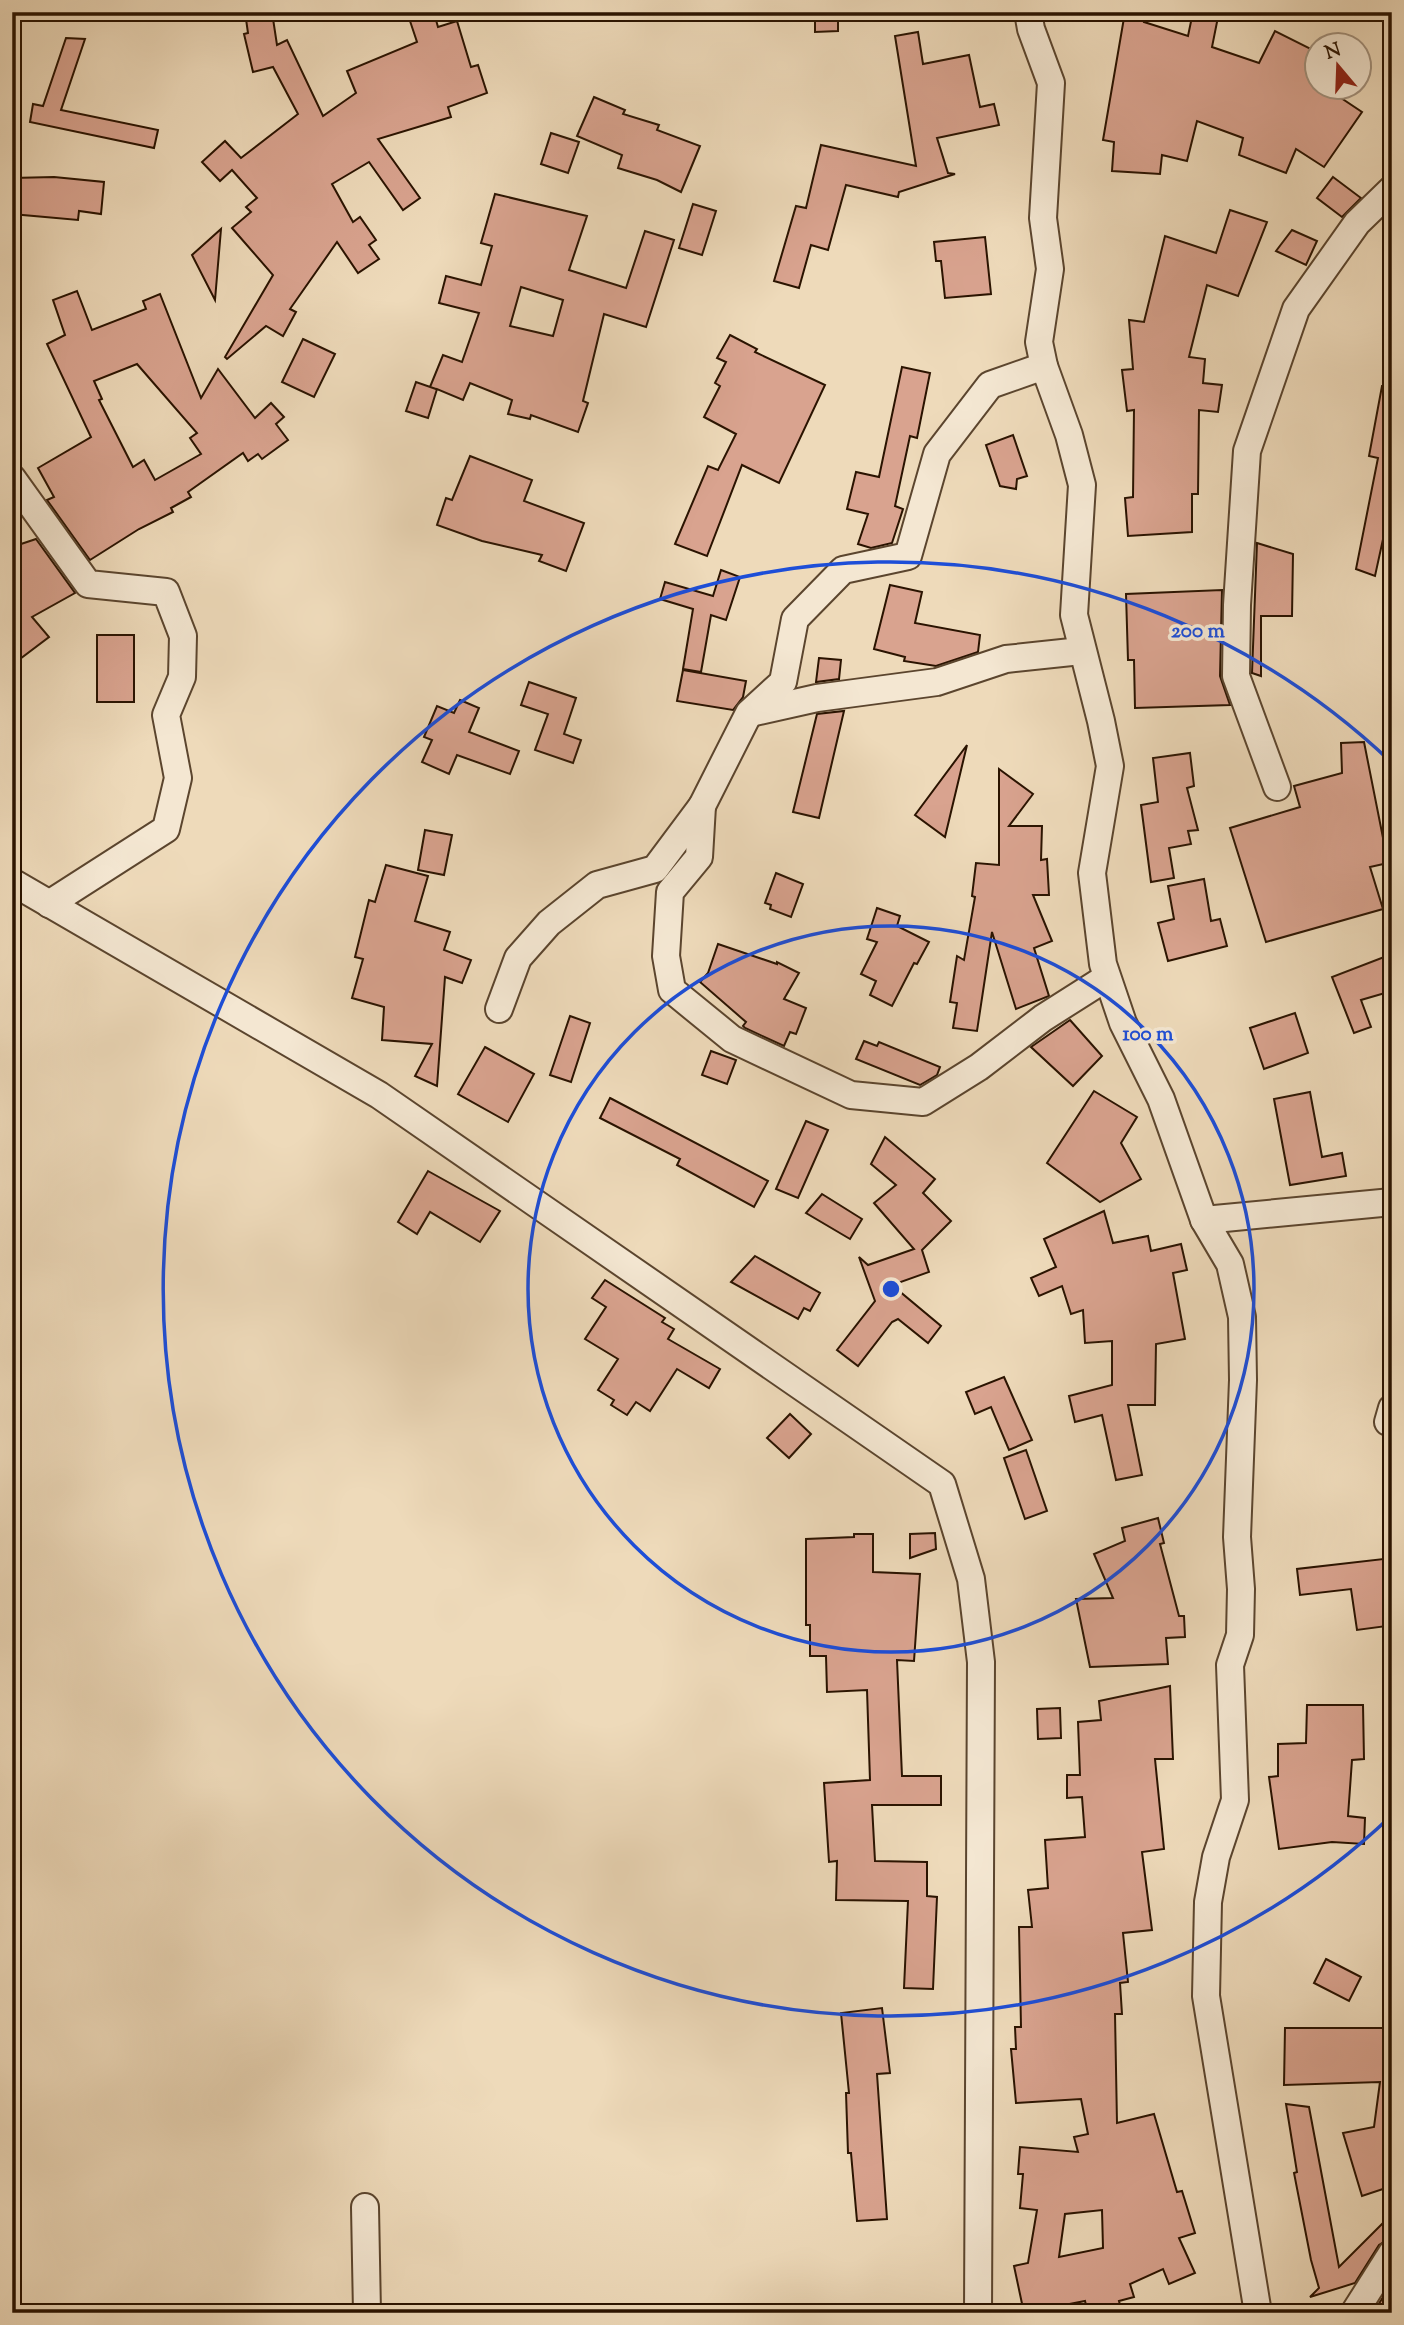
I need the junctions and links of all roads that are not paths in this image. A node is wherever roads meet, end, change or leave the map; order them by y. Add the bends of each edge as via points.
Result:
1 (1028, 12) edge
2 (1392, 189) edge
3 (1044, 366) junction
4 (12, 478) edge
5 (1081, 651) junction
6 (749, 713) junction
7 (1277, 787) dead end
8 (702, 806) junction
9 (12, 882) edge
10 (50, 904) junction
11 (1106, 978) junction
12 (499, 1009) dead end
13 (1392, 1202) edge
14 (1204, 1220) junction
15 (1392, 1408) edge
16 (1392, 1423) edge
17 (365, 2207) dead end
18 (1392, 2253) edge
19 (367, 2313) edge
20 (978, 2313) edge
21 (1258, 2313) edge
22 (1354, 2313) edge

1 - 3 street via 1051,83 1043,218 1050,269 1039,342
2 - 7 street via 1357,223 1296,309 1247,451 1236,676
3 - 5 street via 1082,485 1074,615
3 - 6 street via 990,385 937,454 908,556 843,570 795,619 783,682
4 - 10 street via 88,584 166,592 183,636 182,677 166,715 178,778 166,829
5 - 6 street via 1006,659 937,682 817,698
5 - 11 street via 1110,766 1092,873
6 - 8 street
8 - 11 street via 699,857 670,892 666,956 672,990 732,1039 851,1095 923,1102
8 - 12 street via 655,869 597,885 549,922 518,958
9 - 10 street
10 - 20 street via 379,1096 942,1484 971,1579 981,1662
11 - 14 street via 1161,1099
13 - 14 street
14 - 21 street via 1230,1264 1242,1317 1243,1380 1237,1537 1240,1635 1230,1665 1235,1800 1216,1857 1208,1902 1206,1996
15 - 16 street via 1388,1422
17 - 19 street
18 - 22 street

